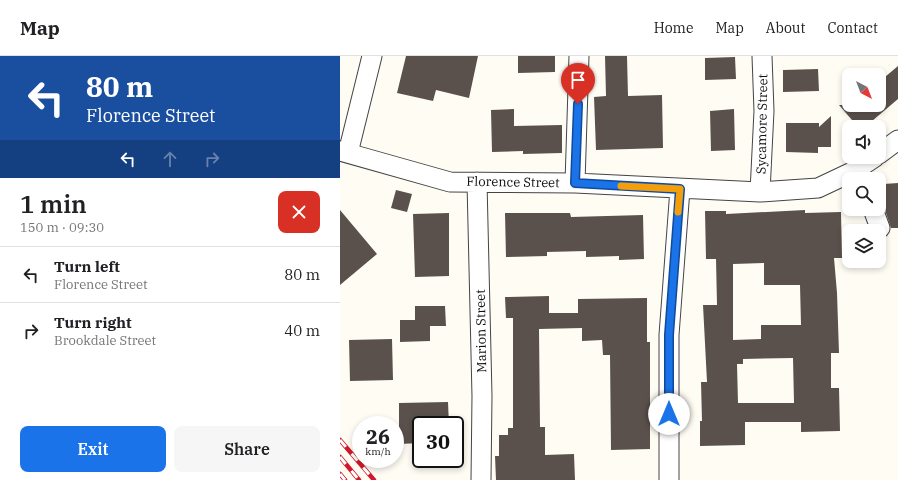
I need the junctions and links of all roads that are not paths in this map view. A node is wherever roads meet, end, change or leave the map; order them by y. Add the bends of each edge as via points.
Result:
1 (372, 56) edge
2 (579, 56) edge
3 (762, 56) edge
4 (898, 140) edge
5 (886, 149) edge
6 (344, 152) edge
7 (868, 164) edge
8 (859, 172) edge
9 (842, 180) edge
10 (477, 182) junction
11 (575, 183) junction
12 (680, 189) junction
13 (760, 192) junction
14 (481, 480) edge
15 (669, 480) edge

1 - 6 street
2 - 11 street
3 - 13 street, Sycamore Street via 764,112
4 - 5 street
6 - 10 street, Florence Street via 450,182
7 - 8 street, Florence Street
9 - 13 street, Florence Street via 818,188
10 - 11 street, Florence Street
10 - 14 street, Marion Street via 482,396
11 - 12 street, Florence Street
12 - 13 street, Florence Street
12 - 15 street via 669,335

